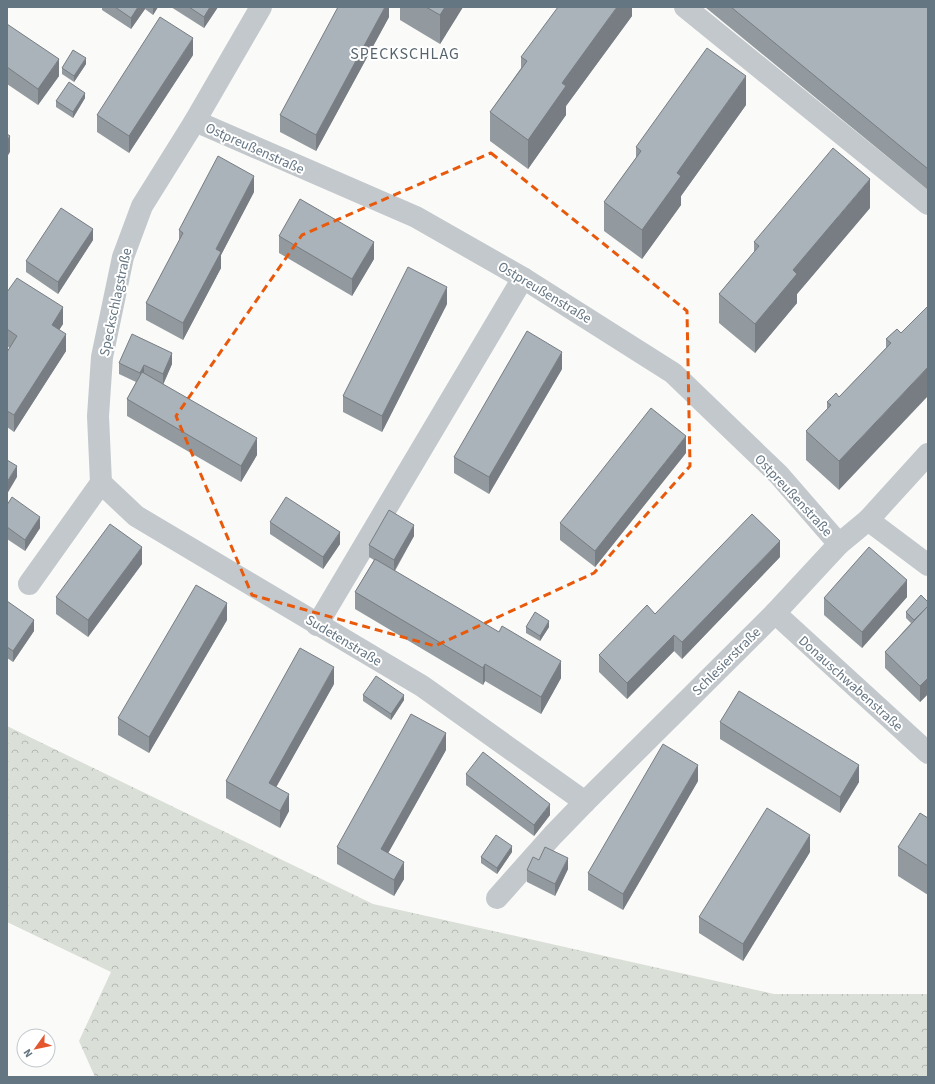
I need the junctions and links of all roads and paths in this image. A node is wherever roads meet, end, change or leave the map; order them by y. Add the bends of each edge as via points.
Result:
1 (261, 7) edge
2 (685, 7) edge
3 (195, 121) junction
4 (928, 204) edge
5 (523, 278) junction
6 (928, 454) edge
7 (101, 483) junction
8 (868, 520) junction
9 (839, 544) junction
10 (928, 565) edge
11 (29, 584) dead end
12 (774, 613) junction
13 (317, 625) junction
14 (928, 754) edge
15 (585, 802) junction
16 (497, 898) dead end

1 - 3 street, Speckschlagstraße
2 - 4 street
3 - 5 street, Ostpreußenstraße via 416,217
3 - 7 street, Speckschlagstraße via 142,206 123,258 102,357 98,416
5 - 9 street, Ostpreußenstraße via 674,373 779,475
5 - 13 street
6 - 8 street, Schlesierstraße
7 - 11 street
7 - 13 street, Sudetenstraße via 136,516
8 - 9 street, Schlesierstraße
8 - 10 street
9 - 12 street, Schlesierstraße
12 - 14 street, Donauschwabenstraße
12 - 15 street, Schlesierstraße
13 - 15 street, Sudetenstraße via 422,686
15 - 16 street, Schlesierstraße

